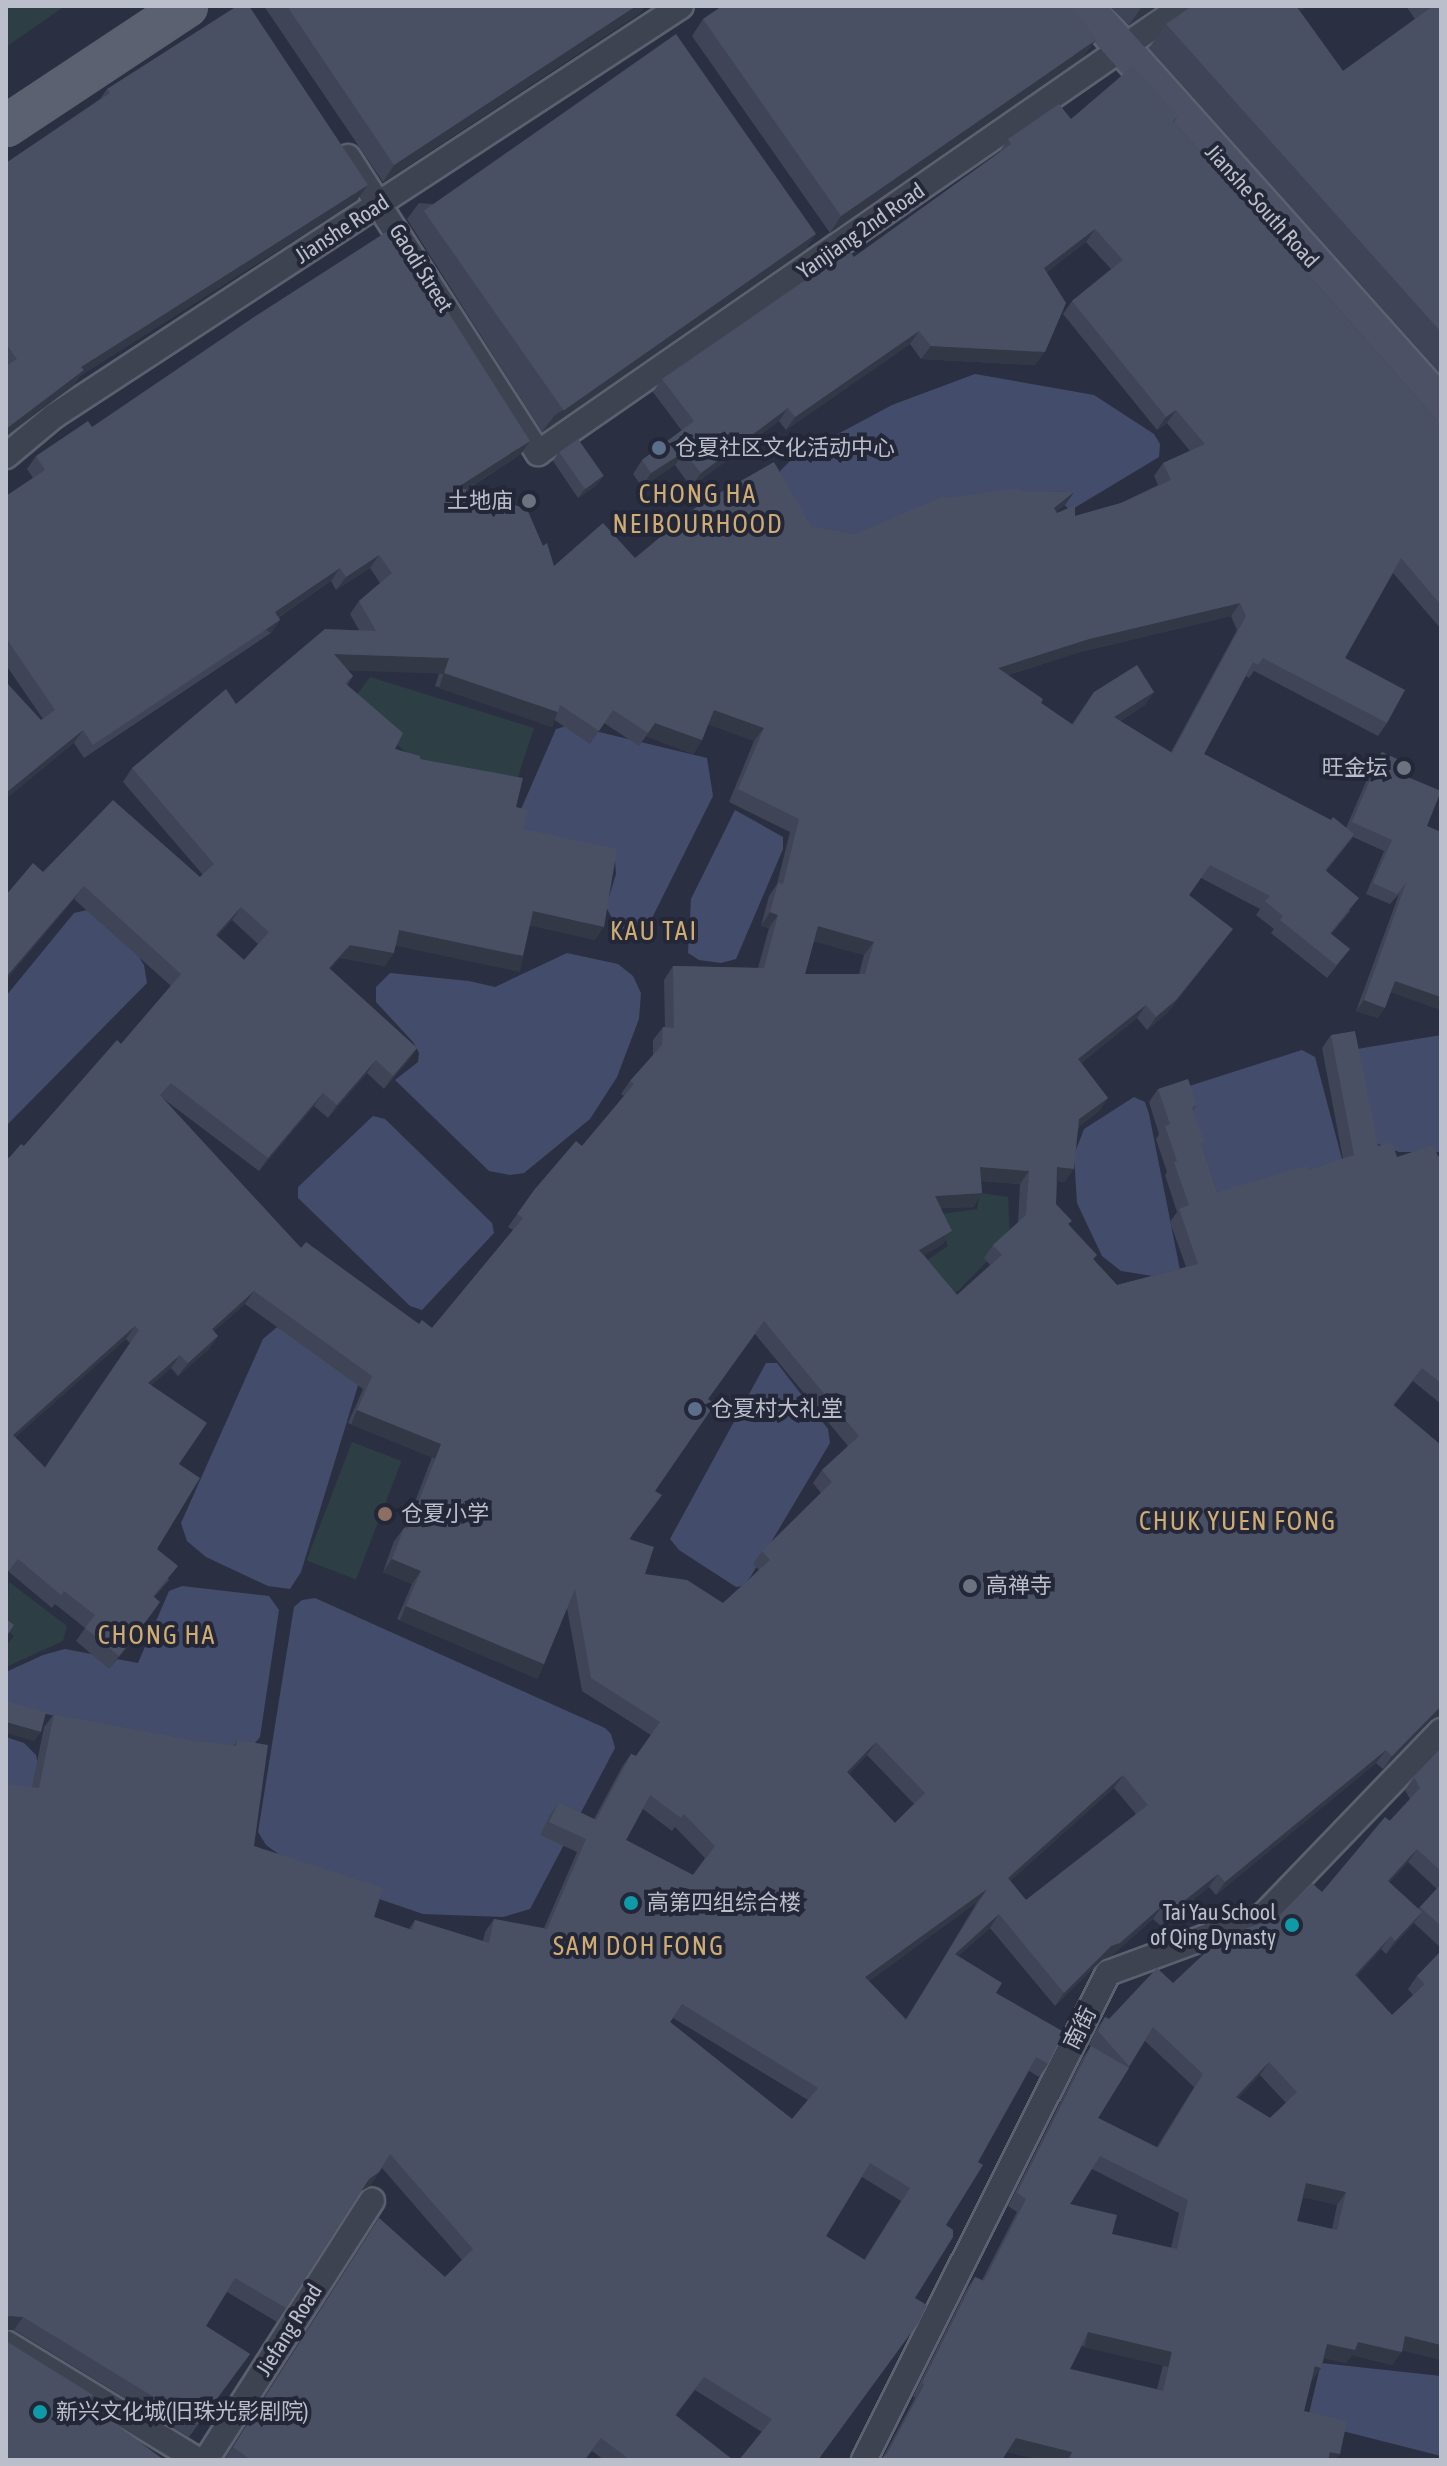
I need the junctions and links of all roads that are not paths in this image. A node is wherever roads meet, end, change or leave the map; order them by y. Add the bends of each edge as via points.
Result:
1 (144, 6) edge
2 (187, 6) edge
3 (1085, 6) edge
4 (1183, 6) edge
5 (665, 10) edge
6 (679, 43) edge
7 (1121, 49) junction
8 (6, 97) edge
9 (6, 126) edge
10 (335, 138) edge
11 (380, 204) junction
12 (810, 230) edge
13 (827, 255) junction
14 (1441, 404) edge
15 (538, 453) joint
16 (6, 456) edge
17 (1441, 1731) edge
18 (372, 2200) dead end
19 (6, 2343) edge
20 (198, 2460) edge
21 (206, 2460) edge
22 (864, 2460) edge

1 - 8 main road
2 - 9 main road
3 - 7 street, Jianshe South Road
4 - 7 street, Yanjiang 2nd Road
5 - 6 street
5 - 11 street, Jianshe Road
7 - 13 street, Yanjiang 2nd Road
7 - 14 street, Jianshe South Road
10 - 11 street, Gaodi Street
11 - 15 street, Gaodi Street
11 - 16 street, Jianshe Road via 54,416
12 - 13 street
13 - 15 street, Yanjiang 2nd Road
17 - 22 street, 南街 via 1263,1916 1108,1973
18 - 21 street, Jiefang Road
19 - 20 street

